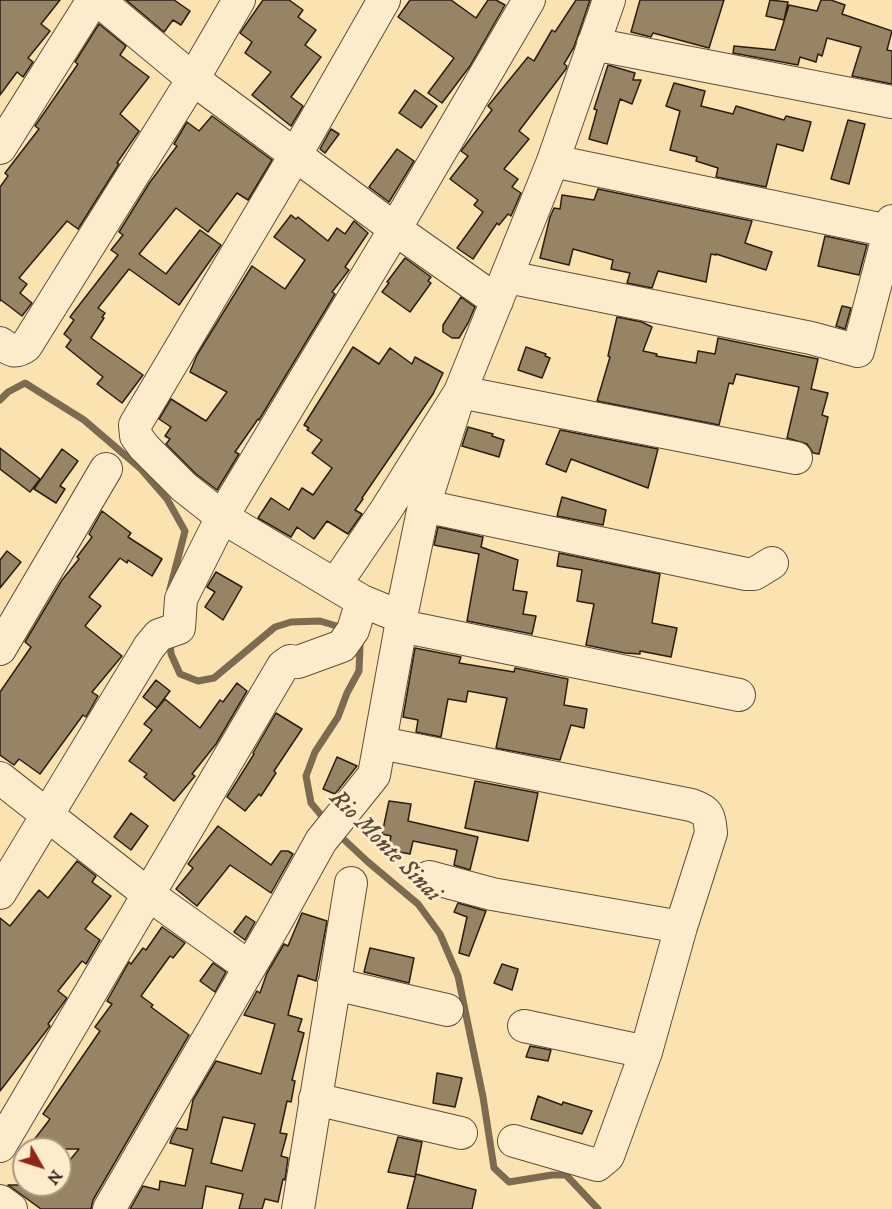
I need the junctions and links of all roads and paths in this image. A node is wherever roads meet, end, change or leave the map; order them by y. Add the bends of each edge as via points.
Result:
1 (93, 0) edge
2 (98, 0) edge
3 (239, 0) edge
4 (384, 0) edge
5 (529, 0) edge
6 (609, 0) edge
7 (593, 44) junction
8 (193, 79) junction
9 (892, 102) edge
10 (0, 148) edge
11 (296, 154) junction
12 (553, 161) junction
13 (890, 226) edge
14 (395, 229) junction
15 (502, 289) junction
16 (0, 343) edge
17 (460, 392) junction
18 (796, 458) dead end
19 (106, 469) dead end
20 (424, 506) junction
21 (222, 518) junction
22 (772, 563) dead end
23 (336, 585) junction
24 (362, 601) junction
25 (401, 622) junction
26 (0, 649) edge
27 (739, 695) dead end
28 (381, 743) junction
29 (0, 778) edge
30 (47, 815) junction
31 (429, 877) dead end
32 (351, 883) dead end
33 (0, 892) edge
34 (148, 894) junction
35 (681, 927) junction
36 (249, 967) junction
37 (334, 984) junction
38 (447, 1010) dead end
39 (524, 1026) dead end
40 (646, 1052) junction
41 (315, 1099) junction
42 (460, 1133) dead end
43 (514, 1141) dead end
44 (0, 1146) edge
45 (0, 1201) edge
46 (11, 1209) edge
47 (109, 1209) edge
48 (298, 1209) edge

1 - 10 street
2 - 8 street
3 - 8 street
4 - 11 street
5 - 14 street
6 - 7 street
7 - 9 street
7 - 12 street
8 - 11 street
8 - 16 street via 26,346 12,351
11 - 14 street
11 - 21 street via 135,425 136,436 144,447
12 - 13 street
12 - 15 street
13 - 15 street via 858,351 812,338
14 - 15 street
14 - 21 street
15 - 17 street
17 - 18 street
17 - 20 street
17 - 23 street
19 - 26 street
20 - 22 street via 746,574 754,574
20 - 25 street
21 - 23 street
21 - 30 street via 181,599 179,628 159,636 149,647
23 - 24 street
24 - 25 street
24 - 34 street via 347,638 283,666
25 - 27 street
25 - 28 street
28 - 35 street via 702,809 710,816 711,833
28 - 36 street via 374,775 321,841
29 - 30 street
30 - 33 street
30 - 34 street
31 - 35 street via 492,894
32 - 37 street
34 - 36 street
34 - 44 street
35 - 40 street
36 - 47 street
37 - 38 street
37 - 41 street
39 - 40 street
40 - 43 street via 603,1162 597,1165
41 - 42 street
41 - 48 street
45 - 46 street

